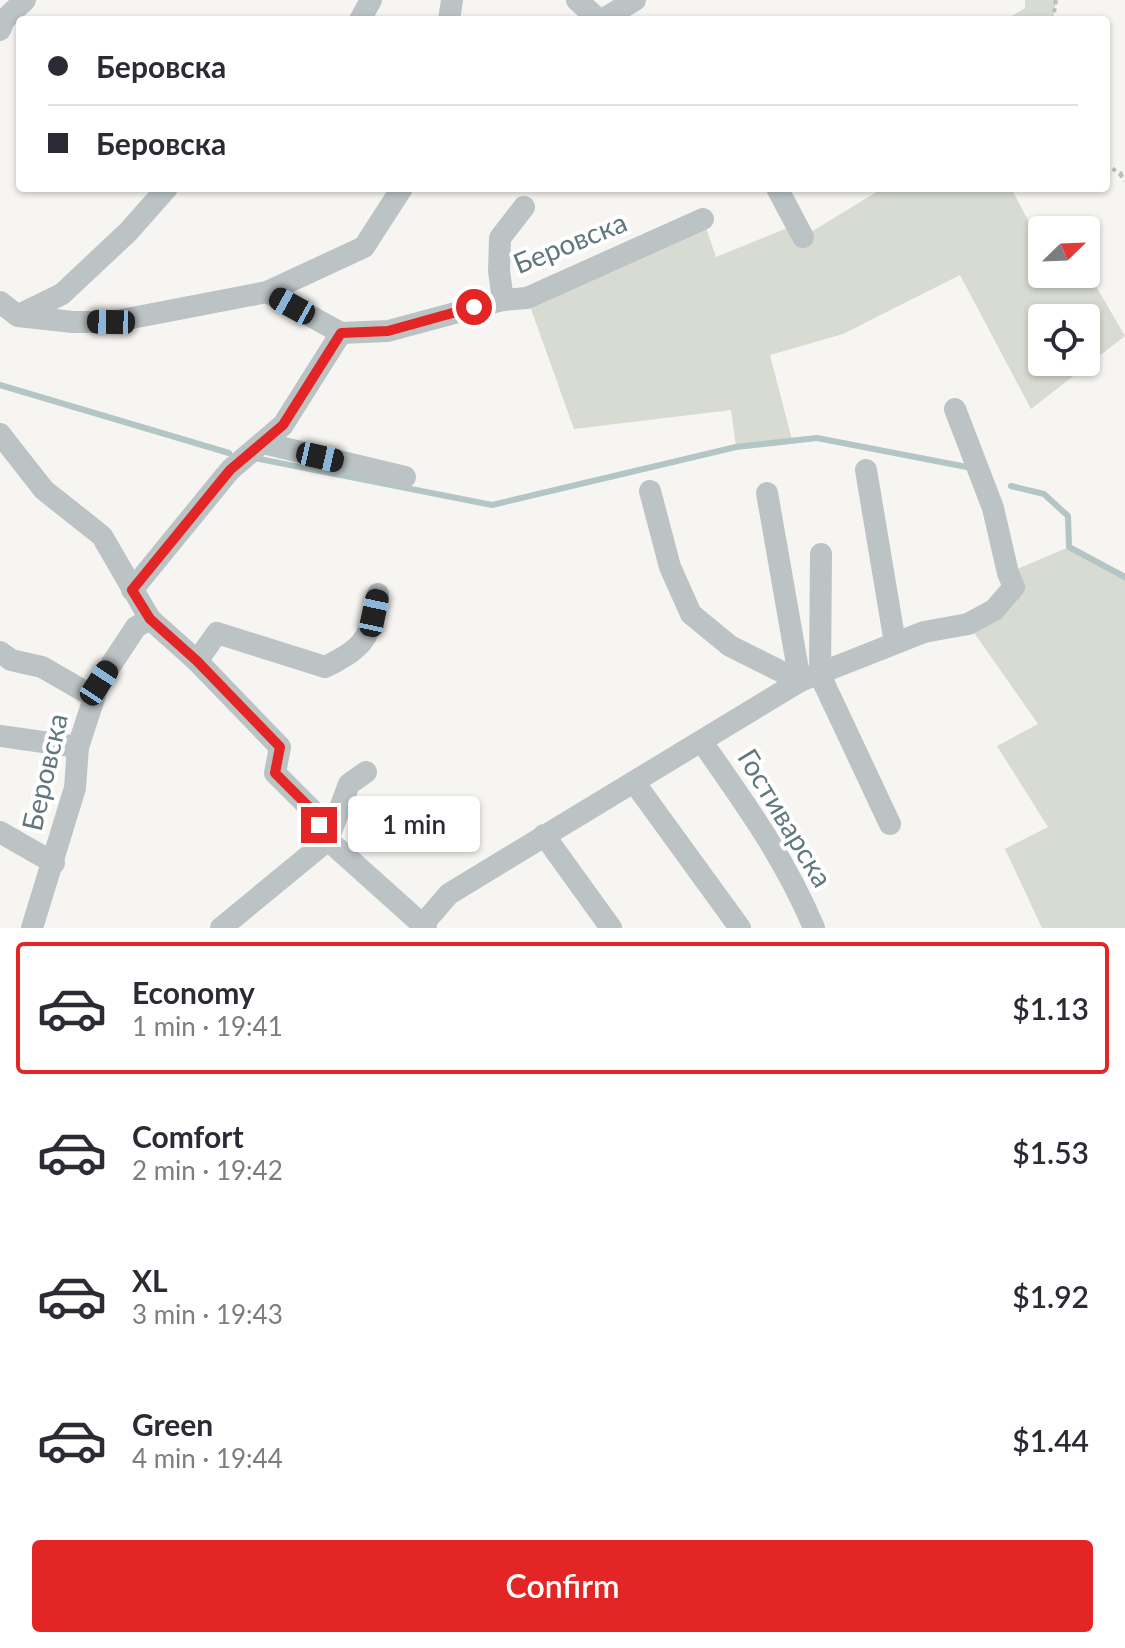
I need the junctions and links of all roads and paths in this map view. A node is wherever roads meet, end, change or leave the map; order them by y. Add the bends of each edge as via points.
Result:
1 (25, 0) edge
2 (577, 0) edge
3 (635, 0) edge
4 (595, 16) edge
5 (607, 16) edge
6 (0, 30) edge
7 (1123, 173) edge
8 (1125, 181) edge
9 (163, 192) edge
10 (399, 192) edge
11 (779, 192) edge
12 (524, 207) dead end
13 (703, 219) dead end
14 (803, 237) dead end
15 (267, 292) junction
16 (503, 300) junction
17 (9, 309) edge
18 (341, 333) junction
19 (955, 409) dead end
20 (0, 434) edge
21 (263, 443) junction
22 (866, 470) dead end
23 (405, 477) dead end
24 (650, 491) dead end
25 (767, 493) dead end
26 (821, 554) dead end
27 (132, 590) junction
28 (378, 594) dead end
29 (150, 619) junction
30 (895, 643) junction
31 (0, 652) edge
32 (197, 661) junction
33 (810, 678) junction
34 (94, 697) junction
35 (0, 736) edge
36 (702, 742) junction
37 (78, 747) junction
38 (366, 772) dead end
39 (634, 782) junction
40 (890, 824) dead end
41 (0, 832) edge
42 (544, 835) junction
43 (328, 840) junction
44 (54, 863) junction
45 (424, 926) edge
46 (32, 928) edge
47 (221, 928) edge
48 (611, 928) edge
49 (740, 928) edge
50 (814, 928) edge

1 - 6 street
2 - 4 street
3 - 5 street
7 - 8 path
9 - 17 street via 62,294
10 - 15 street via 364,247
11 - 14 street
12 - 16 street, Беровска via 500,238
13 - 16 street, Беровска via 527,298
15 - 17 street via 111,322 73,322
15 - 18 street
16 - 18 street, Беровска via 388,331
18 - 21 street via 283,425
19 - 30 street, Гостиварска via 993,508 1014,587 994,610 968,624
20 - 27 street via 44,490 102,536
21 - 23 street
21 - 27 street via 230,470
22 - 30 street
24 - 33 street via 670,567 691,614 730,646
25 - 33 street
26 - 33 street
27 - 29 street
28 - 32 street via 370,632 350,655 325,667 217,633
29 - 32 street
29 - 34 street, Беровска via 136,627
30 - 33 street, Гостиварска
31 - 34 street via 42,667
32 - 43 street via 280,747 275,773 311,809
33 - 36 street, Гостиварска
33 - 40 street
34 - 37 street, Беровска
35 - 37 street
36 - 39 street, Гостиварска
36 - 50 street, Гостиварска via 756,819
37 - 44 street, Беровска via 75,788
38 - 43 street via 349,784
39 - 42 street, Гостиварска
39 - 49 street
41 - 44 street, Беровска
42 - 45 street, Гостиварска via 449,894
42 - 48 street
43 - 45 street
43 - 47 street
44 - 46 street, Беровска

